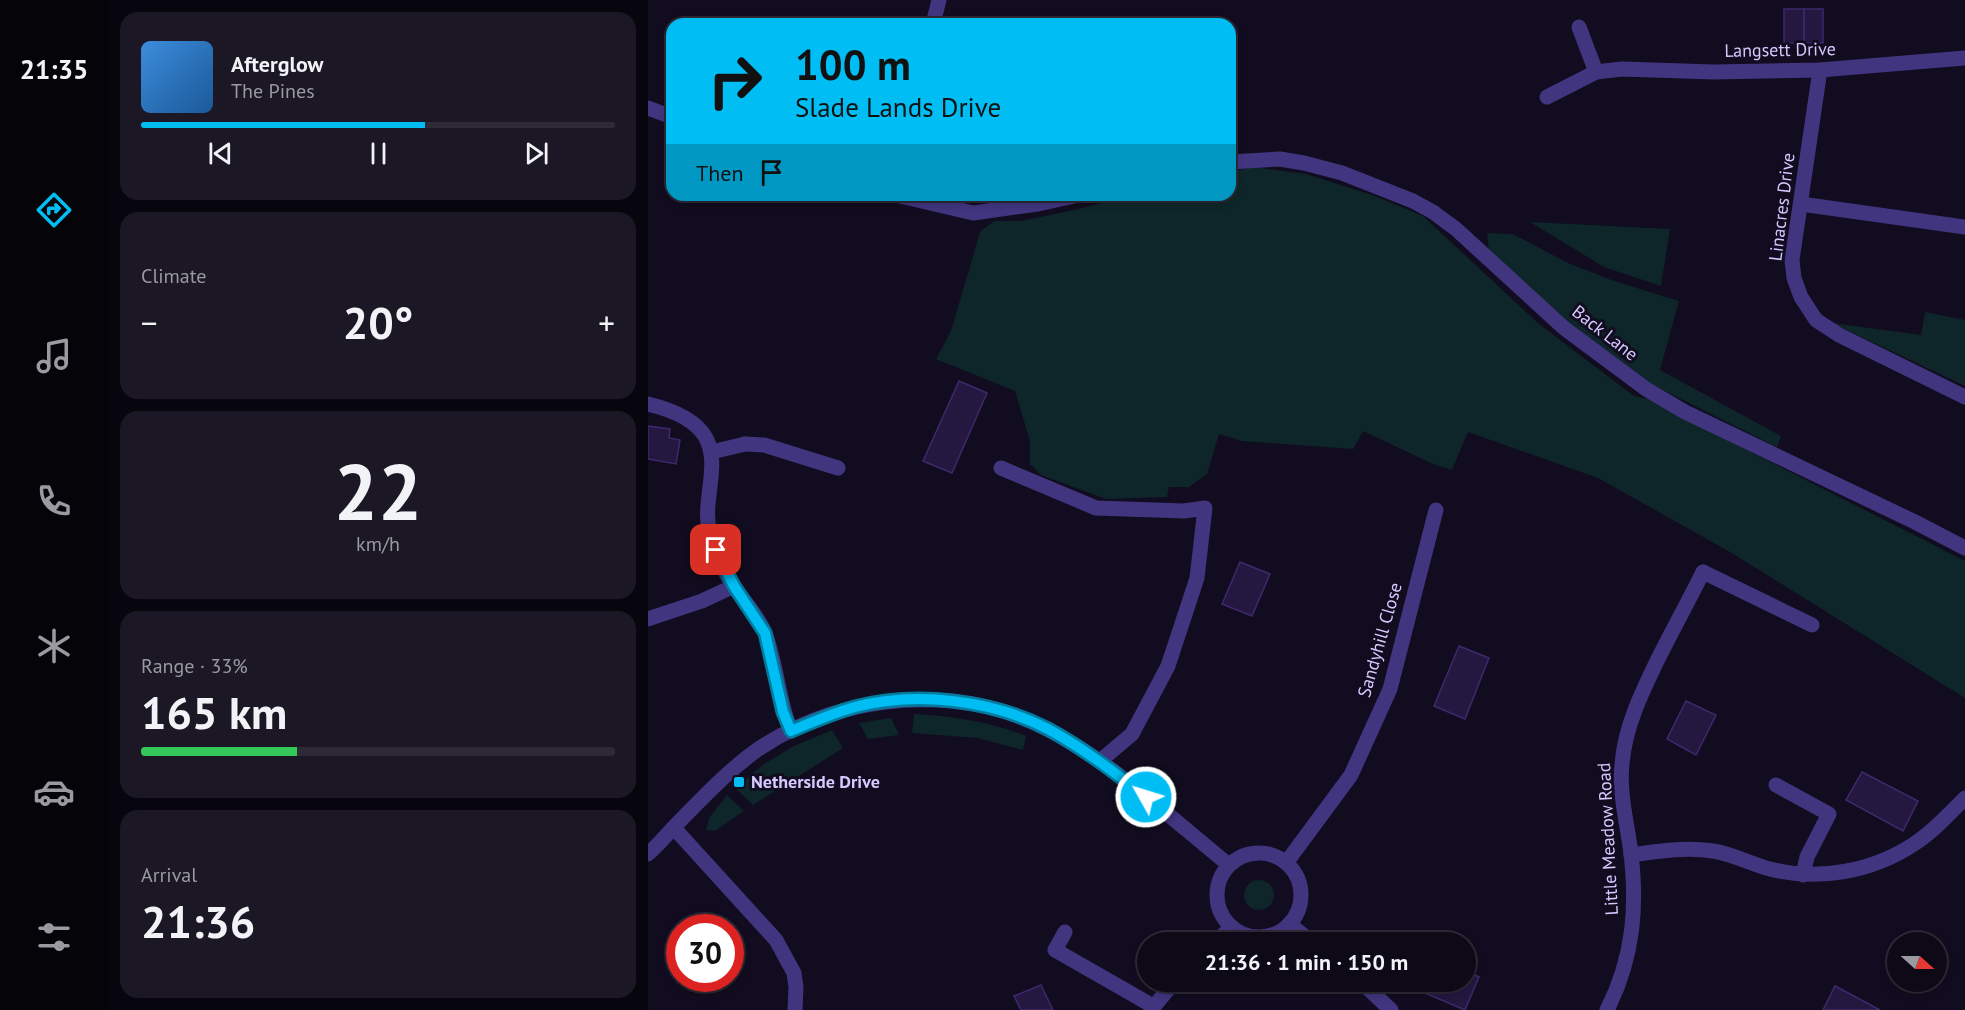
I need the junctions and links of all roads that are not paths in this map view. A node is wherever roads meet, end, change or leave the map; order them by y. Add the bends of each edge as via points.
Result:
1 (939, 0) edge
2 (934, 18) edge
3 (1579, 27) dead end
4 (1965, 58) edge
5 (1820, 70) junction
6 (1596, 72) junction
7 (1547, 97) dead end
8 (648, 108) edge
9 (666, 115) edge
10 (1236, 162) edge
11 (922, 201) edge
12 (1044, 201) edge
13 (1801, 204) junction
14 (1965, 227) edge
15 (1965, 397) edge
16 (648, 404) edge
17 (712, 452) junction
18 (838, 468) dead end
19 (1001, 468) dead end
20 (1436, 510) dead end
21 (1965, 548) edge
22 (734, 586) junction
23 (648, 619) edge
24 (1812, 625) dead end
25 (791, 731) junction
26 (1100, 761) junction
27 (1776, 785) dead end
28 (1965, 798) edge
29 (674, 828) junction
30 (648, 854) edge
31 (1631, 855) junction
32 (1286, 863) junction
33 (1229, 865) junction
34 (1803, 875) junction
35 (1289, 924) junction
36 (1231, 928) junction
37 (1065, 932) dead end
38 (1226, 932) edge
39 (1299, 932) edge
40 (1165, 992) edge
41 (1372, 992) edge
42 (1152, 1008) edge
43 (795, 1010) edge
44 (1391, 1010) edge
45 (1607, 1010) edge

1 - 2 street
3 - 6 street
4 - 5 street, Langsett Drive
5 - 6 street, Langsett Drive
5 - 13 street, Linacres Drive
6 - 7 street, Langsett Drive
8 - 9 street
10 - 21 street, Back Lane via 1280,159 1304,163 1342,172 1413,201 1456,229 1564,328 1646,389 1685,412
11 - 12 street via 973,213
13 - 14 street
13 - 15 street, Linacres Drive via 1792,260 1794,278 1816,320
16 - 17 street via 675,412 695,425
17 - 18 street via 744,444 764,445
17 - 22 street via 707,519 716,550
19 - 26 street via 1096,508 1184,511 1205,507 1197,578 1168,666 1132,734
20 - 32 street, Sandyhill Close via 1390,688 1351,775
22 - 23 street
22 - 25 street via 765,633
24 - 31 street, Little Meadow Road via 1703,572 1644,690 1624,742 1621,767
25 - 26 street via 825,716 882,702 931,700 1004,712 1029,721
25 - 29 street via 736,766
26 - 33 street
27 - 34 street via 1829,814 1807,857
28 - 34 street via 1915,844 1895,855 1847,871
29 - 30 street
29 - 43 street via 776,940 794,973
31 - 34 street via 1661,850 1714,851
31 - 45 street, Little Meadow Road via 1633,930 1620,986
32 - 33 street via 1259,852 1239,857
32 - 35 street via 1297,877 1301,894 1296,916
33 - 36 street via 1215,897 1218,910
35 - 36 street via 1262,938 1252,938
35 - 39 street
36 - 38 street
37 - 42 street via 1054,950
40 - 42 street
41 - 44 street

